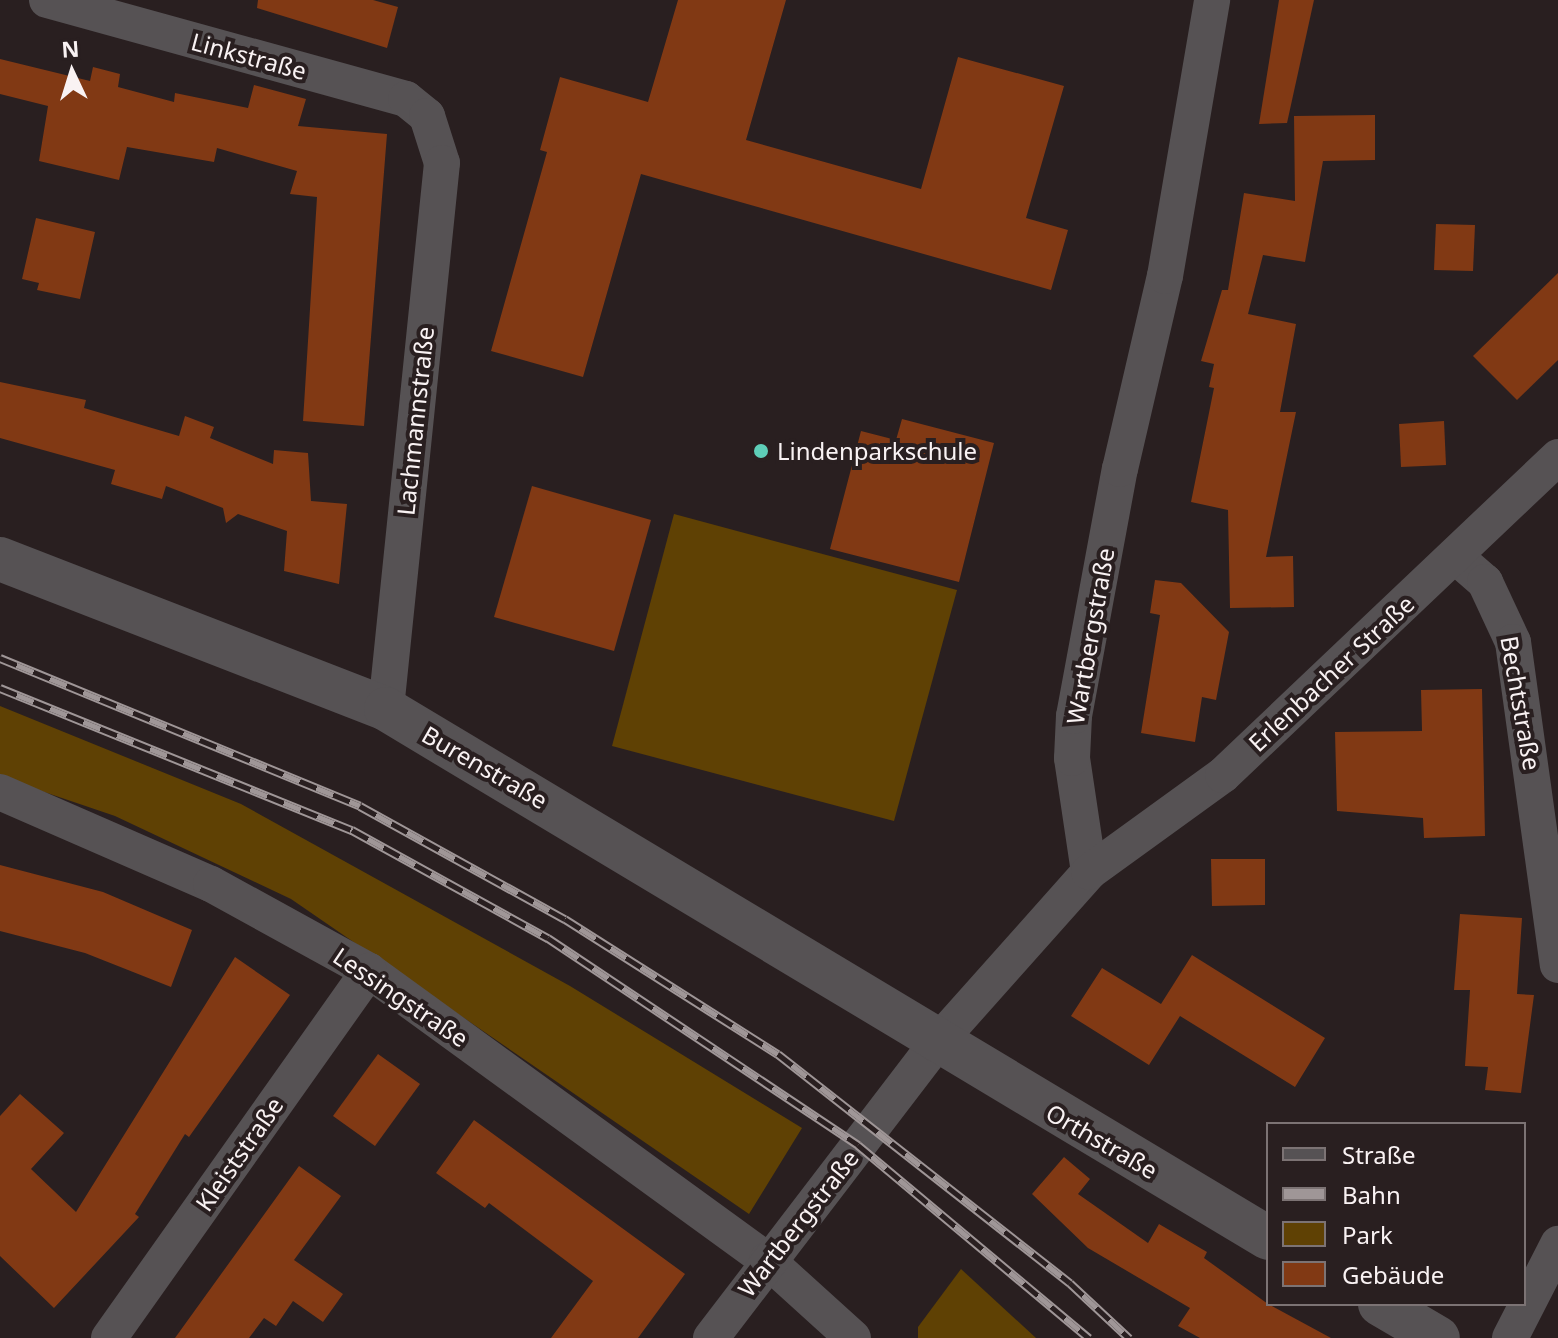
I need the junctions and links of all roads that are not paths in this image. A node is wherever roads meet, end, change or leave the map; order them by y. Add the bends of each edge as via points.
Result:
1 (47, 0) edge
2 (1212, 0) edge
3 (436, 134) joint
4 (1558, 457) edge
5 (1455, 556) junction
6 (0, 559) edge
7 (386, 709) junction
8 (0, 792) edge
9 (1089, 872) junction
10 (1558, 965) edge
11 (369, 971) junction
12 (936, 1044) junction
13 (1266, 1237) edge
14 (1558, 1244) edge
15 (767, 1260) junction
16 (1383, 1306) edge
17 (109, 1338) edge
18 (711, 1338) edge
19 (853, 1338) edge
20 (1438, 1338) edge
21 (1510, 1338) edge

1 - 3 street, Linkstraße via 406,99 427,116
2 - 9 street, Wartbergstraße via 1165,276 1120,469 1074,716 1072,758
3 - 7 street, Lachmannstraße via 442,163
4 - 5 street, Erlenbacher Straße
5 - 9 street, Erlenbacher Straße via 1223,775
5 - 10 street, Bechtstraße via 1485,582 1513,642
6 - 7 street, Burenstraße
7 - 12 street, Burenstraße via 620,846
8 - 11 street, Lessingstraße via 211,884
9 - 12 street, Wartbergstraße
11 - 15 street, Lessingstraße
11 - 17 street, Kleiststraße
12 - 13 street, Orthstraße
12 - 15 street, Wartbergstraße
14 - 21 street
15 - 18 street, Wartbergstraße
15 - 19 street, Lessingstraße
16 - 20 street

